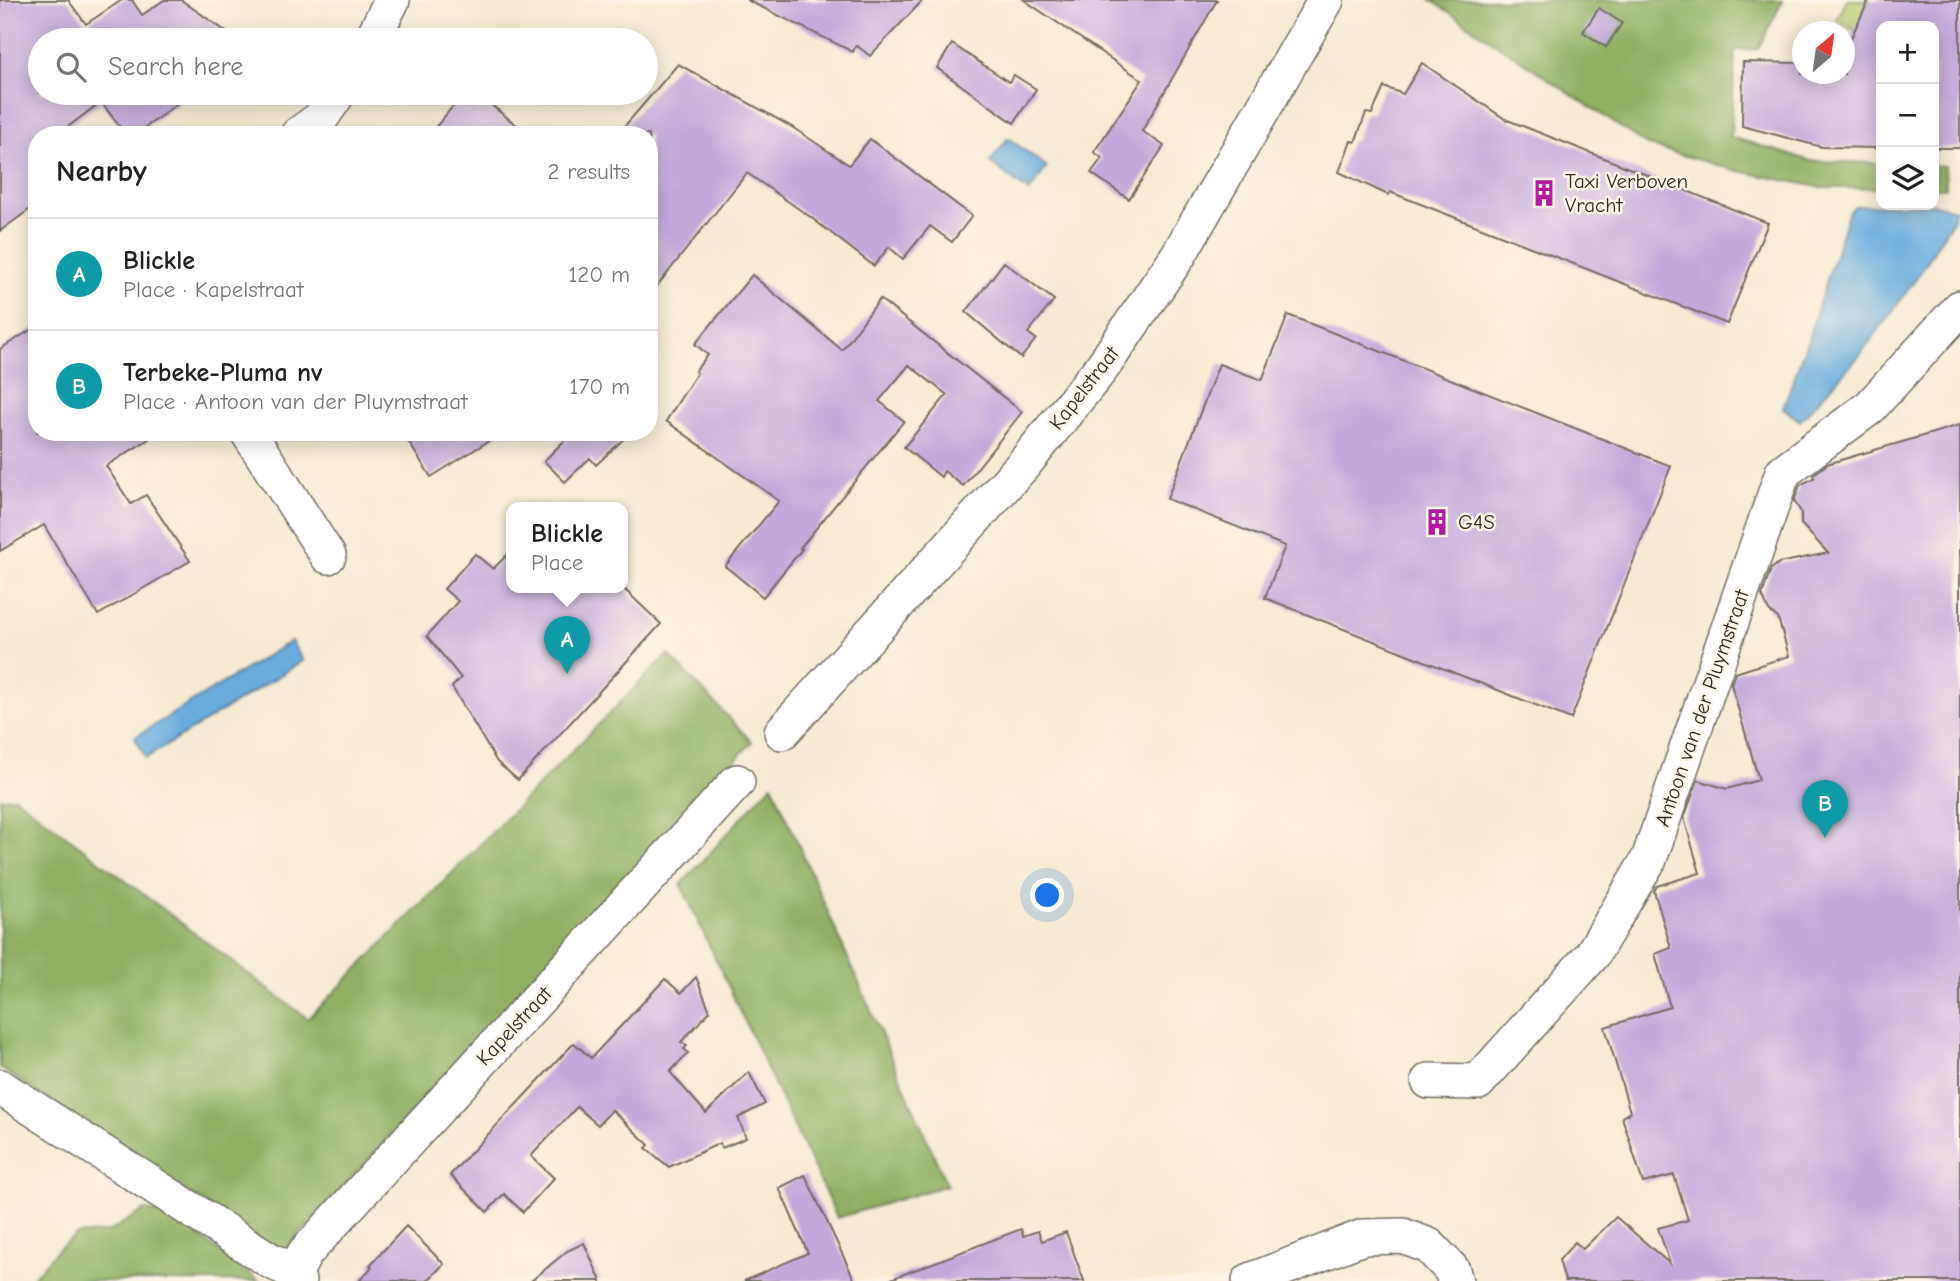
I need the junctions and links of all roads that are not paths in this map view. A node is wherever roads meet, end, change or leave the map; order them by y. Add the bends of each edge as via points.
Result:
1 (392, 0) edge
2 (1326, 0) edge
3 (378, 28) edge
4 (330, 105) edge
5 (310, 126) edge
6 (1960, 308) edge
7 (254, 441) edge
8 (328, 556) dead end
9 (782, 732) dead end
10 (737, 782) dead end
11 (1429, 1082) dead end
12 (0, 1087) edge
13 (297, 1277) edge
14 (1250, 1281) edge
15 (1455, 1281) edge

1 - 3 street
2 - 9 street, Kapelstraat via 1178,256 1103,366 1024,464
4 - 5 street
6 - 11 street, Antoon van der Pluymstraat via 1870,407 1783,472 1649,859 1592,955 1478,1082
7 - 8 street
10 - 13 street, Kapelstraat via 305,1253
12 - 13 street, Kapelstraat
14 - 15 street via 1363,1237 1403,1236 1429,1246 1452,1270

